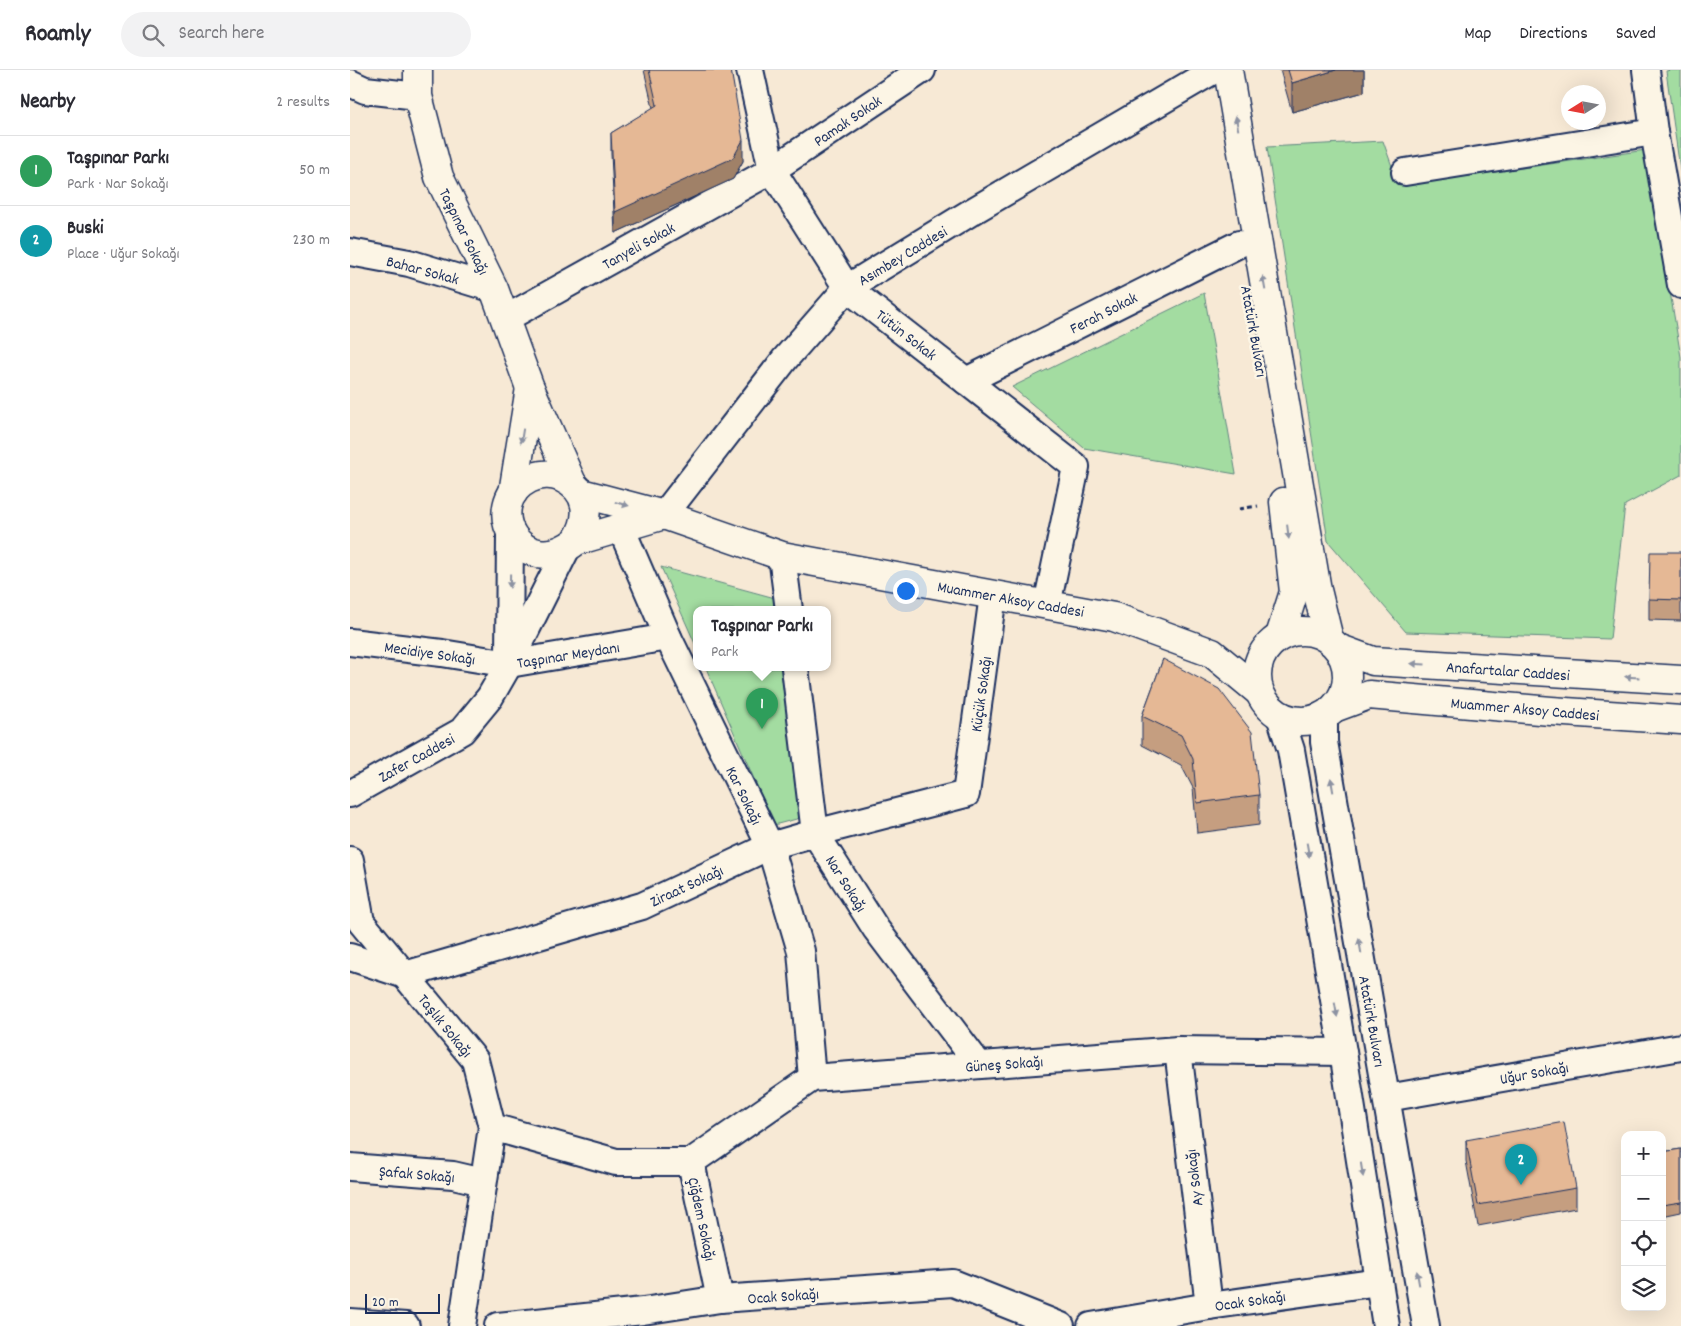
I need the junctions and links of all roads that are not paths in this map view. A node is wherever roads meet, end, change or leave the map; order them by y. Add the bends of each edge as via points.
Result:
1 (750, 70) edge
2 (922, 70) edge
3 (1646, 70) edge
4 (1210, 71) edge
5 (418, 83) edge
6 (355, 88) edge
7 (1654, 132) junction
8 (772, 170) junction
9 (1405, 172) dead end
10 (1239, 244) junction
11 (350, 252) edge
12 (1680, 279) edge
13 (847, 288) junction
14 (494, 289) junction
15 (505, 319) junction
16 (966, 381) junction
17 (530, 388) junction
18 (576, 488) junction
19 (513, 493) junction
20 (664, 515) junction
21 (621, 528) junction
22 (510, 533) junction
23 (571, 546) junction
24 (782, 556) junction
25 (1306, 591) junction
26 (993, 595) junction
27 (1047, 605) junction
28 (788, 606) edge
29 (668, 637) junction
30 (1275, 639) junction
31 (350, 642) edge
32 (1333, 644) junction
33 (1212, 653) junction
34 (509, 664) junction
35 (796, 671) edge
36 (1681, 680) edge
37 (1258, 691) junction
38 (1329, 712) junction
39 (1280, 716) junction
40 (1681, 720) edge
41 (350, 794) edge
42 (966, 794) joint
43 (815, 833) junction
44 (770, 846) junction
45 (350, 860) edge
46 (350, 957) edge
47 (405, 975) junction
48 (1681, 1046) edge
49 (1178, 1050) junction
50 (1343, 1052) junction
51 (979, 1065) junction
52 (812, 1078) junction
53 (1386, 1098) junction
54 (492, 1127) junction
55 (691, 1162) junction
56 (350, 1167) edge
57 (484, 1182) junction
58 (1379, 1282) junction
59 (720, 1299) junction
60 (1209, 1306) junction
61 (645, 1318) edge
62 (350, 1322) edge
63 (406, 1326) edge
64 (462, 1326) edge
65 (498, 1326) edge
66 (1061, 1326) edge
67 (1091, 1326) edge
68 (1386, 1326) edge
69 (1426, 1326) edge

1 - 8 street
2 - 8 street, Pamak Sokak
3 - 7 street
4 - 10 main road, Atatürk Bulvarı
4 - 13 street, Asımbey Caddesi
25 -> 4 main road
5 - 6 street
5 - 14 main road, Taşpınar Sokağı via 439,177
7 - 9 street
7 - 12 street
8 - 13 street, Tütün Sokak
8 - 15 street, Tanyeli Sokak
10 - 16 street, Ferah Sokak
10 -> 25 main road, Atatürk Bulvarı via 1282,488
11 - 14 street, Bahar Sokak via 409,262
13 - 16 street, Tütün Sokak
13 - 20 street, Asımbey Caddesi via 785,359
14 - 15 main road, Taşpınar Sokağı
15 - 17 main road, Taşpınar Sokağı
16 - 27 street, Tütün Sokak via 1076,467
17 - 18 main road, Taşpınar Sokağı
17 -> 19 main road, Taşpınar Meydanı
18 - 19 main road via 560,477 546,474 533,476
18 -> 20 main road, Muammer Aksoy Caddesi
18 - 23 main road via 585,505 587,518 583,531
19 - 22 main road, Taşpınar Meydanı via 507,506
20 - 21 main road
20 - 24 main road, Muammer Aksoy Caddesi
21 - 23 main road
21 - 29 street, Kar Sokağı
22 - 23 main road via 529,551 541,554 554,554
22 -> 34 street, Taşpınar Meydanı
23 - 34 street, Zafer Caddesi
24 - 26 main road, Muammer Aksoy Caddesi
24 - 28 street
25 - 30 main road
25 - 32 main road, Atatürk Bulvarı
26 - 27 main road, Muammer Aksoy Caddesi
26 - 42 street, Küçük Sokağı
27 - 33 main road, Muammer Aksoy Caddesi via 1114,617
29 - 34 street, Taşpınar Meydanı
29 - 44 street, Kar Sokağı
30 - 32 main road via 1292,631 1305,630 1317,633
30 - 33 main road
30 - 37 main road via 1257,664
31 - 34 street, Mecidiye Sokağı
36 -> 32 main road, Anafartalar Caddesi via 1373,661
32 - 38 main road via 1344,659 1347,672 1342,697
33 - 37 main road
34 - 41 street, Zafer Caddesi via 490,697 462,731
35 - 43 street, Nar Sokağı
37 - 39 main road via 1264,703
38 - 39 main road via 1312,721 1298,722
38 - 40 main road, Muammer Aksoy Caddesi via 1369,695
53 -> 38 street, Atatürk Bulvarı via 1324,742
39 -> 50 street via 1291,750
42 - 43 street, Ziraat Sokağı
43 - 44 street, Ziraat Sokağı
43 - 51 street, Nar Sokağı via 876,929
44 - 47 street, Ziraat Sokağı via 642,906
44 - 52 street, Kar Sokağı via 801,951
45 - 47 street, Taşlık Sokağı via 361,922
46 - 47 street
47 - 54 street, Taşlık Sokağı via 475,1060
48 - 53 street, Uğur Sokağı
49 - 50 street, Güneş Sokağı
49 - 51 street, Güneş Sokağı
49 - 60 street, Ay Sokağı
50 -> 58 street
51 - 52 street, Güneş Sokağı
52 - 55 street
69 -> 53 street, Atatürk Bulvarı
54 - 55 street, Çiğdem Sokağı via 616,1162
54 - 57 street, Taşlık Sokağı
55 - 59 street, Çiğdem Sokağı
56 - 57 street, Şafak Sokağı via 453,1175
57 - 64 street, Taşlık Sokağı
58 - 60 street, Ocak Sokağı
58 - 68 street
59 - 61 street, Ocak Sokağı
59 - 66 street, Ocak Sokağı via 953,1283
60 - 67 street, Ocak Sokağı
61 - 65 street, Ocak Sokağı
62 - 63 street

